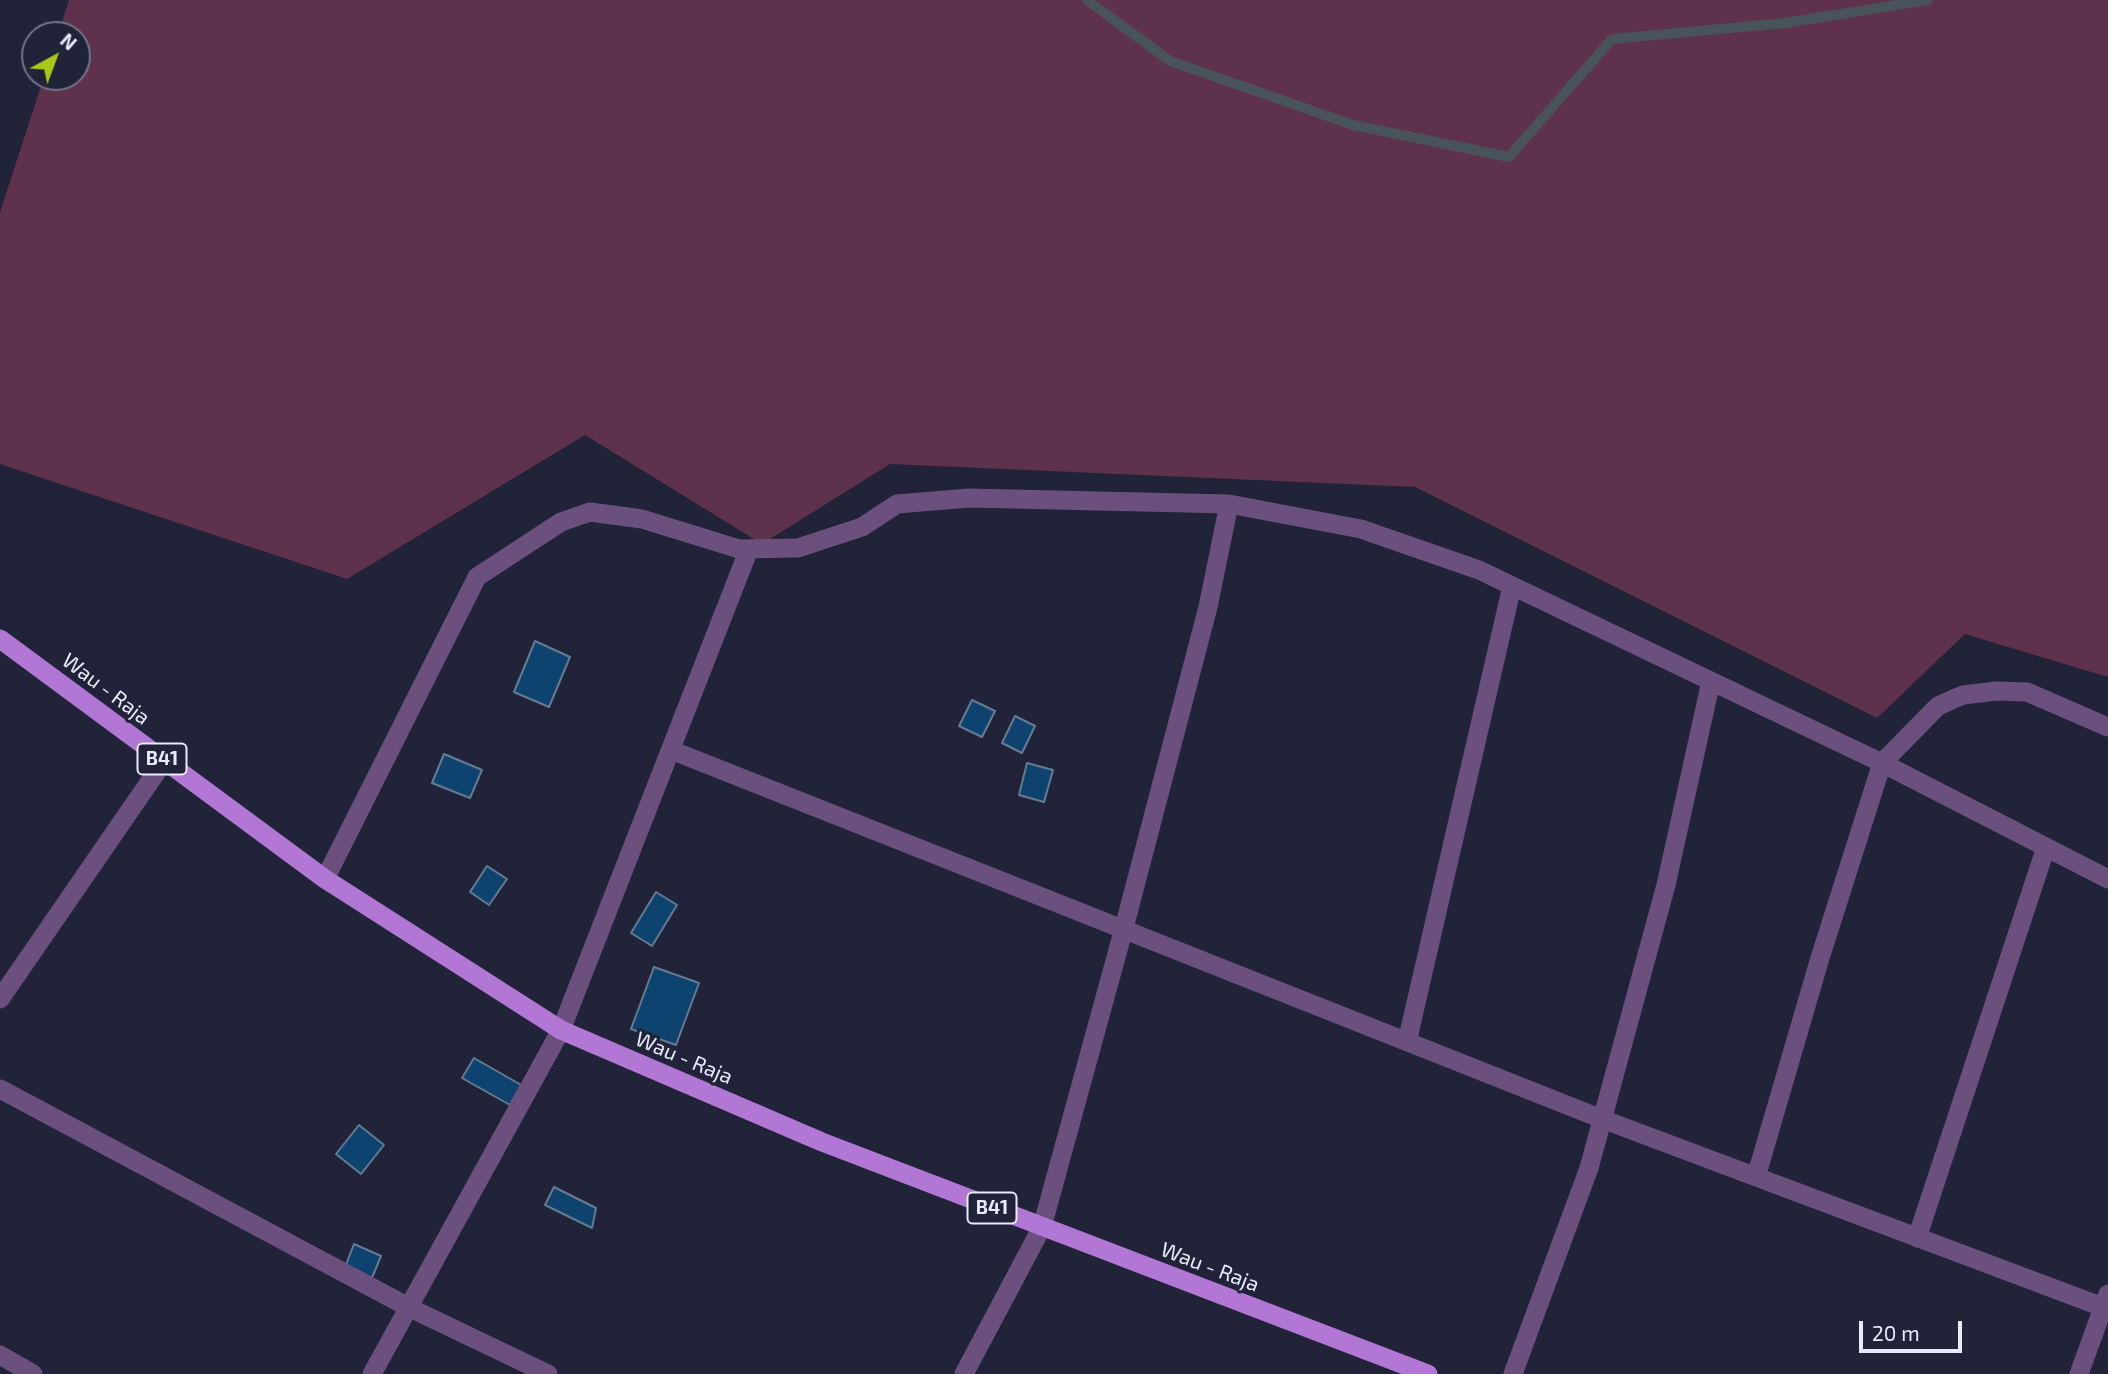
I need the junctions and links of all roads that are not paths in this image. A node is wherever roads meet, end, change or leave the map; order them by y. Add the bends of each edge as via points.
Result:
1 (1229, 504) junction
2 (749, 549) junction
3 (1512, 586) junction
4 (0, 639) edge
5 (1711, 681) junction
6 (2108, 727) edge
7 (671, 750) junction
8 (164, 761) junction
9 (1882, 763) junction
10 (2046, 847) junction
11 (325, 879) junction
12 (2108, 879) edge
13 (1124, 928) junction
14 (0, 999) edge
15 (561, 1030) junction
16 (1407, 1042) junction
17 (0, 1089) edge
18 (1602, 1119) junction
19 (1756, 1177) junction
20 (1042, 1227) junction
21 (1917, 1238) junction
22 (2106, 1304) edge
23 (410, 1308) junction
24 (0, 1355) edge
25 (33, 1374) edge
26 (372, 1374) edge
27 (548, 1374) edge
28 (964, 1374) edge
29 (1427, 1374) edge
30 (1513, 1374) edge
31 (2079, 1374) edge

1 - 2 street via 969,498 897,504 862,527 798,548
1 - 3 street via 1361,529
1 - 13 street via 1208,607
2 - 7 street
2 - 11 street via 642,519 590,512 561,522 477,577
3 - 5 street
3 - 16 street
4 - 8 main road, Wau - Raja / B41
5 - 9 street
5 - 18 street via 1666,885
6 - 9 street via 2027,692 1963,695 1938,706
7 - 13 street
7 - 15 street
8 - 11 main road, Wau - Raja / B41
8 - 14 street
9 - 10 street
9 - 19 street
10 - 12 street
10 - 21 street
11 - 15 main road, Wau - Raja / B41
13 - 16 street
13 - 20 street
15 - 20 main road, Wau - Raja / B41 via 822,1142
15 - 23 street
16 - 18 street
17 - 23 street
18 - 19 street
18 - 30 street via 1589,1168
19 - 21 street
20 - 28 street
20 - 29 main road, Wau - Raja / B41
21 - 22 street
22 - 31 street
23 - 26 street
23 - 27 street
24 - 25 street

